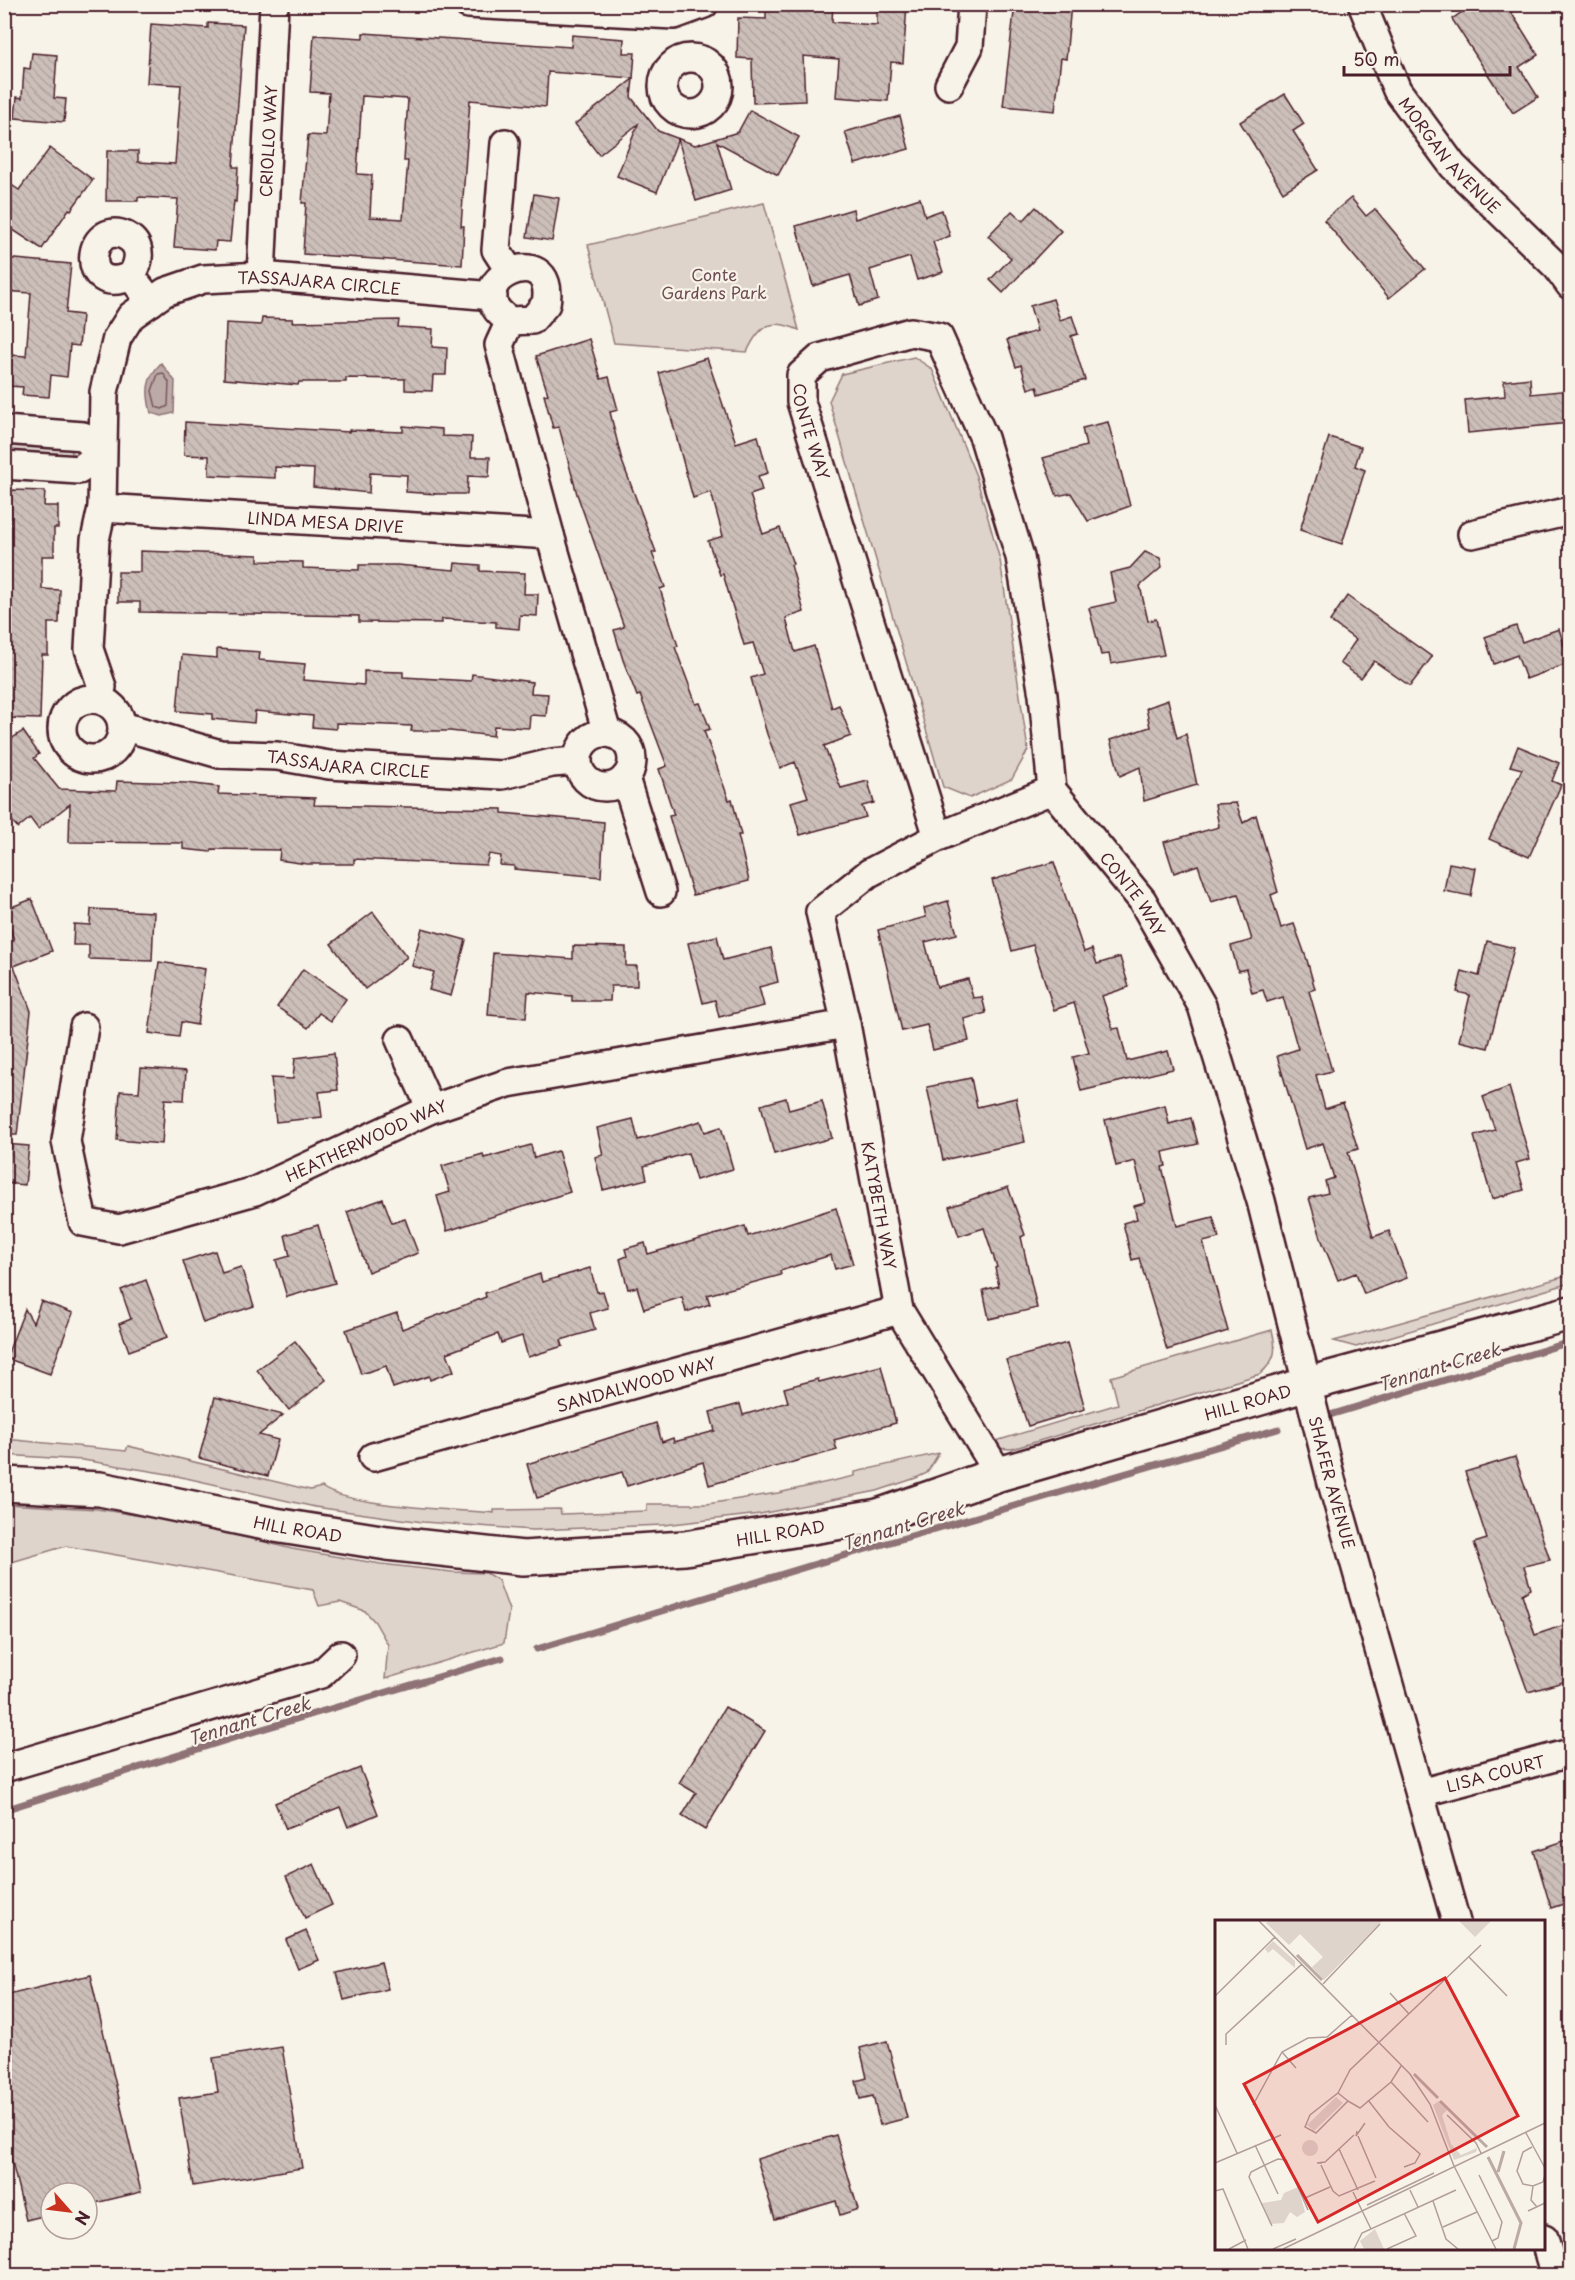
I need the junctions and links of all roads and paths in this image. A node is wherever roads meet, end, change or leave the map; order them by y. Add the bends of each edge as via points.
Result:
1 (274, 4) edge
2 (468, 4) edge
3 (704, 4) edge
4 (972, 4) edge
5 (1362, 4) edge
6 (674, 15) junction
7 (686, 58) dead end
8 (949, 85) dead end
9 (505, 142) dead end
10 (509, 270) junction
11 (131, 276) dead end
12 (261, 276) junction
13 (1570, 285) edge
14 (493, 296) junction
15 (151, 302) junction
16 (510, 321) junction
17 (4, 430) edge
18 (101, 454) junction
19 (4, 465) edge
20 (102, 508) junction
21 (1570, 511) edge
22 (1472, 534) dead end
23 (550, 535) junction
24 (97, 699) junction
25 (122, 726) junction
26 (607, 733) junction
27 (577, 761) junction
28 (625, 778) junction
29 (1053, 790) junction
30 (938, 837) junction
31 (660, 892) dead end
32 (1202, 1006) joint
33 (846, 1023) junction
34 (84, 1027) dead end
35 (400, 1040) dead end
36 (432, 1109) junction
37 (899, 1310) junction
38 (1570, 1313) edge
39 (1308, 1384) junction
40 (373, 1457) dead end
41 (999, 1474) junction
42 (4, 1484) edge
43 (341, 1655) dead end
44 (1570, 1753) edge
45 (4, 1768) edge
46 (1420, 1793) junction
47 (1455, 1920) edge
48 (1545, 2241) edge
49 (1555, 2276) edge

1 - 12 street, CRIOLLO WAY
2 - 6 street
3 - 6 street
4 - 8 street via 969,47
5 - 13 street, MORGAN AVENUE via 1397,90 1453,166 1557,267
6 - 7 street
9 - 10 street via 496,249
10 - 14 street via 494,285
10 - 16 street via 530,269 545,283 548,294 546,304 532,320
11 - 15 street
12 - 14 street, TASSAJARA CIRCLE
12 - 15 street, TASSAJARA CIRCLE via 203,279 165,292
14 - 16 street via 495,306
15 - 18 street, TASSAJARA CIRCLE via 131,315 117,338 104,392
16 - 23 street via 499,345
17 - 18 street via 83,436
18 - 19 street via 79,470
18 - 20 street, TASSAJARA CIRCLE
20 - 23 street, LINDA MESA DRIVE
20 - 24 street, TASSAJARA CIRCLE via 95,540 89,650 102,687
21 - 22 street
23 - 26 street
24 - 25 street via 116,710
24 - 25 street via 74,705 67,712 63,732 70,748 88,758 99,758 118,744
25 - 27 street, TASSAJARA CIRCLE via 220,754 277,756 329,765 502,776
26 - 27 street via 590,737
26 - 28 street via 627,743 631,752 630,770
27 - 28 street via 580,773 595,786 608,787
28 - 31 street
29 - 30 street
29 - 30 street, CONTE WAY via 1043,695 1020,557 984,438 939,337 911,332 820,358 801,375 801,402
29 - 32 street, CONTE WAY via 1143,900
30 - 33 street, KATYBETH WAY via 869,873 820,912
32 - 39 street, SHAFER AVENUE via 1261,1201
33 - 36 street, HEATHERWOOD WAY via 508,1083
33 - 37 street, KATYBETH WAY
34 - 36 street, HEATHERWOOD WAY via 66,1141 83,1222 119,1229 255,1191
35 - 36 street
37 - 40 street, SANDALWOOD WAY
37 - 41 street, KATYBETH WAY
38 - 39 main road, HILL ROAD
39 - 41 main road, HILL ROAD
39 - 46 street, SHAFER AVENUE
41 - 42 main road, HILL ROAD via 878,1515 685,1548 523,1558 387,1543 275,1525 100,1489
43 - 45 street via 321,1674
44 - 46 street, LISA COURT
46 - 47 street, SHAFER AVENUE
48 - 49 street

